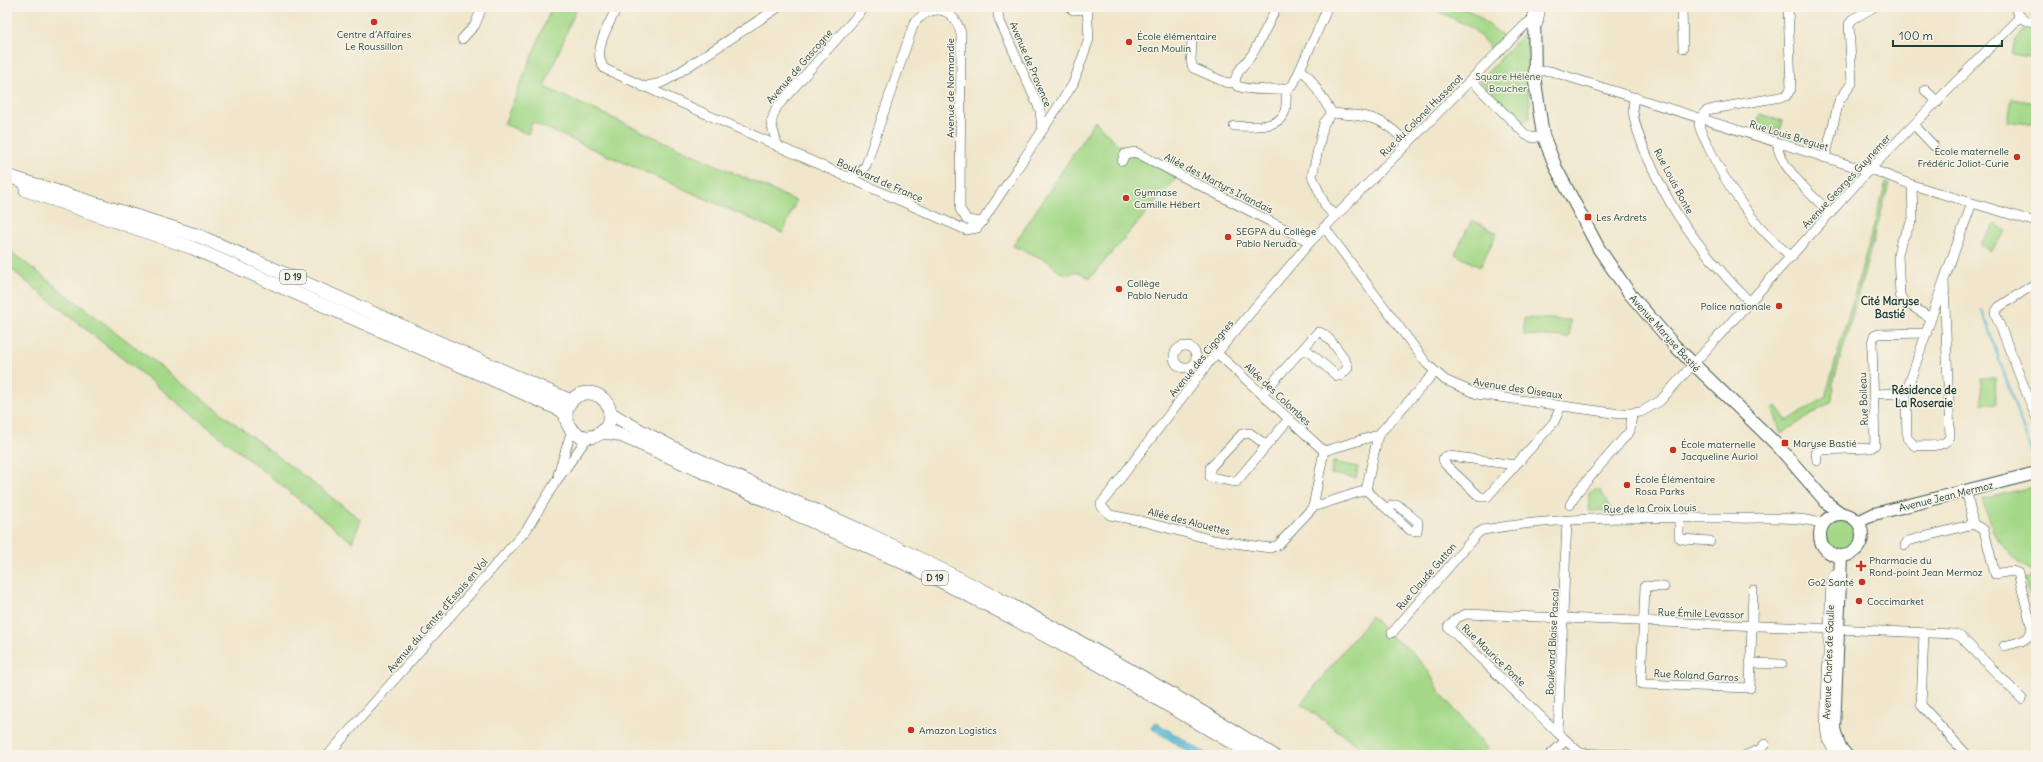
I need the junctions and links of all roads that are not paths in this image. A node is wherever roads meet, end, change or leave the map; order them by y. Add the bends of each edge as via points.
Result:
1 (482, 7) edge
2 (617, 7) edge
3 (779, 7) edge
4 (865, 7) edge
5 (996, 7) edge
6 (1069, 7) edge
7 (1276, 7) edge
8 (1326, 7) edge
9 (1541, 7) edge
10 (1682, 7) edge
11 (1788, 7) edge
12 (1874, 7) edge
13 (2015, 7) edge
14 (1087, 8) edge
15 (1534, 13) edge
16 (2020, 17) junction
17 (2036, 21) edge
18 (1534, 38) junction
19 (462, 39) dead end
20 (1192, 40) dead end
21 (1683, 48) dead end
22 (1301, 70) junction
23 (1535, 71) junction
24 (1472, 80) junction
25 (1235, 82) junction
26 (643, 86) junction
27 (1286, 88) junction
28 (1925, 90) dead end
29 (1635, 97) junction
30 (1938, 102) junction
31 (1332, 113) junction
32 (1700, 119) junction
33 (1234, 126) dead end
34 (1915, 126) junction
35 (1042, 131) junction
36 (1543, 135) junction
37 (1408, 144) junction
38 (1778, 144) junction
39 (1934, 146) dead end
40 (778, 147) junction
41 (1825, 158) junction
42 (1122, 161) dead end
43 (1868, 171) junction
44 (7, 176) edge
45 (846, 177) junction
46 (7, 184) edge
47 (1912, 185) junction
48 (1972, 203) junction
49 (1831, 213) junction
50 (1335, 216) junction
51 (982, 222) junction
52 (2036, 222) edge
53 (1324, 227) junction
54 (1310, 242) junction
55 (1792, 257) junction
56 (1944, 280) junction
57 (2036, 282) edge
58 (1750, 302) junction
59 (1931, 318) junction
60 (1926, 333) junction
61 (1301, 352) junction
62 (1217, 353) junction
63 (1195, 359) junction
64 (1210, 361) junction
65 (1693, 364) junction
66 (1189, 367) junction
67 (1435, 372) junction
68 (1195, 382) junction
69 (1906, 393) junction
70 (1262, 394) junction
71 (1874, 394) junction
72 (571, 401) junction
73 (1561, 406) junction
74 (610, 413) junction
75 (1632, 414) junction
76 (566, 415) junction
77 (2036, 417) edge
78 (1289, 419) junction
79 (572, 430) junction
80 (602, 432) junction
81 (1378, 435) junction
82 (588, 437) junction
83 (1266, 445) junction
84 (1324, 451) junction
85 (1817, 461) dead end
86 (1515, 465) junction
87 (2036, 474) edge
88 (555, 483) junction
89 (1366, 490) junction
90 (1967, 492) junction
91 (1827, 503) junction
92 (1570, 505) dead end
93 (1102, 507) joint
94 (1312, 507) junction
95 (1387, 508) dead end
96 (1842, 514) junction
97 (1679, 518) junction
98 (1567, 521) junction
99 (1827, 521) junction
100 (1858, 522) junction
101 (1973, 524) junction
102 (1478, 533) joint
103 (1710, 541) dead end
104 (1905, 545) dead end
105 (1842, 556) junction
106 (1664, 587) dead end
107 (1753, 590) dead end
108 (1564, 619) junction
109 (1643, 622) junction
110 (1752, 626) junction
111 (1833, 630) junction
112 (1392, 633) dead end
113 (1924, 633) junction
114 (2004, 646) dead end
115 (1750, 663) junction
116 (1782, 664) dead end
117 (2022, 699) dead end
118 (1558, 732) junction
119 (1566, 740) junction
120 (1765, 744) dead end
121 (1580, 754) edge
122 (328, 755) edge
123 (1253, 755) edge
124 (1274, 755) edge
125 (1550, 755) edge
126 (1628, 755) edge
127 (1746, 755) edge
128 (1836, 755) edge
129 (1846, 755) edge
130 (1967, 755) edge

1 - 19 street via 475,25
2 - 26 street, Boulevard de France via 599,50 600,62 608,71
3 - 26 street via 669,79
4 - 40 street, Avenue de Gascogne via 776,108 771,123
5 - 35 street, Avenue de Provence via 1040,110
6 - 14 street via 1073,10
7 - 25 street
8 - 22 street
9 - 18 street, Avenue Maryse Bastié
10 - 21 street
11 - 32 street via 1790,93 1786,96 1706,111
12 - 41 street via 1849,24 1852,83 1840,102
13 - 16 street
14 - 35 street via 1088,38 1073,84
15 - 18 street, Avenue Maryse Bastié
15 - 24 street, Rue du Colonel Hussenot
16 - 17 street via 2027,21
16 - 30 street, Avenue Georges Guynemer
18 - 23 street, Avenue Maryse Bastié
20 - 25 street via 1193,68 1227,83
22 - 27 street via 1294,85
22 - 31 street via 1309,77
23 - 29 street, Rue Louis Breguet via 1550,71
23 - 36 street, Avenue Maryse Bastié via 1536,96
24 - 36 street via 1526,135 1534,138
24 - 37 street, Rue du Colonel Hussenot
25 - 27 street via 1237,86 1248,88
26 - 40 street, Boulevard de France
27 - 33 street via 1285,111 1280,119 1273,124
28 - 30 street
29 - 32 street, Rue Louis Breguet
29 - 58 street, Rue Louis Bonte via 1633,119 1646,153 1680,219
30 - 34 street, Avenue Georges Guynemer
31 - 37 street via 1378,119 1393,128
31 - 50 street via 1324,124 1312,176 1326,207
32 - 38 street, Rue Louis Breguet
32 - 55 street via 1700,128 1731,187 1754,219
34 - 39 street
34 - 43 street, Avenue Georges Guynemer
35 - 51 street
36 - 65 street, Avenue Maryse Bastié via 1556,168 1599,249 1630,294
37 - 50 street, Rue du Colonel Hussenot
38 - 41 street, Rue Louis Breguet
38 - 49 street via 1780,156 1795,176
40 - 45 street, Boulevard de France
41 - 43 street, Rue Louis Breguet
42 - 54 street, Allée des Martyrs Irlandais via 1125,154 1135,152
43 - 47 street, Rue Louis Breguet
43 - 49 street, Avenue Georges Guynemer
44 - 72 main road, D 19 via 200,236
45 - 51 street, Boulevard de France via 961,229 974,229
45 - 51 street, Avenue de Normandie via 861,172 866,165 914,23 930,10 943,10 956,21 961,33 960,209 967,220
46 - 76 main road, D 19 via 193,248 510,387 561,410
47 - 48 street, Rue Louis Breguet
47 - 59 street via 1913,219 1901,242 1898,255 1900,295 1903,301
48 - 52 street, Rue Louis Breguet
48 - 56 street
49 - 55 street, Avenue Georges Guynemer
50 - 53 street, Rue du Colonel Hussenot
53 - 54 street, Avenue des Cigognes
53 - 67 street, Avenue des Oiseaux
54 - 62 street, Avenue des Cigognes
55 - 58 street, Avenue Georges Guynemer
56 - 59 street
56 - 69 street via 1950,436 1943,445 1915,446 1907,438
57 - 77 street via 1999,307 1995,313
58 - 65 street, Avenue Georges Guynemer
59 - 60 street
60 - 69 street
60 - 71 street, Rue Boileau via 1874,336
61 - 61 street via 1308,351 1337,376 1348,368 1323,332 1315,334
61 - 70 street
62 - 64 street, Avenue des Cigognes
62 - 70 street, Allée des Colombes
63 - 64 street
63 - 66 street
63 - 66 street via 1190,347 1183,346 1177,349 1174,355 1175,362 1180,367
64 - 68 street, Avenue des Cigognes
65 - 75 street, Avenue des Oiseaux via 1660,401
65 - 91 street, Avenue Maryse Bastié via 1778,446
66 - 68 street
67 - 73 street, Avenue des Oiseaux via 1451,383 1476,394
67 - 81 street
68 - 93 street, Avenue des Cigognes via 1106,496
69 - 71 street
70 - 78 street, Allée des Colombes
71 - 85 street, Rue Boileau via 1875,445 1871,448 1822,450 1816,453
72 - 74 main road via 582,393 595,393 606,401
72 - 76 main road
73 - 75 street, Avenue des Oiseaux
73 - 86 street via 1554,422
74 - 80 main road via 610,420
74 - 124 main road, D 19 via 659,441 864,532 1005,602 1162,688
75 - 92 street via 1630,431 1578,490
76 - 79 main road
78 - 83 street
78 - 84 street, Allée des Colombes
79 - 82 main road
79 - 88 street
80 - 82 main road
80 - 123 main road, D 19 via 618,434 913,567 1091,660
81 - 84 street
81 - 89 street
82 - 88 street
83 - 83 street via 1250,433 1244,433 1210,468 1210,477 1236,482
84 - 94 street
86 - 86 street via 1450,456 1443,459 1445,464 1484,498
87 - 90 street, Avenue Jean Mermoz
88 - 122 street, Avenue du Centre d'Essais en Vol via 527,529
89 - 94 street
89 - 95 street
90 - 100 street, Avenue Jean Mermoz via 1874,514
90 - 101 street
91 - 96 street, Avenue Maryse Bastié
91 - 99 street
93 - 94 street, Allée des Alouettes via 1110,515 1214,540 1275,547
96 - 99 street
96 - 100 street
97 - 98 street, Rue de la Croix Louis
97 - 99 street, Rue de la Croix Louis
97 - 103 street via 1679,537 1682,540
98 - 102 street, Rue de la Croix Louis via 1494,528
98 - 108 street, Boulevard Blaise Pascal
99 - 105 street via 1821,534 1823,545 1831,553
100 - 105 street via 1861,541 1854,552
101 - 104 street via 1908,541
101 - 114 street via 1984,530 1995,574 2012,571 2018,573 2031,622 2031,636
102 - 112 street, Rue Claude Gutton
105 - 111 street, Avenue Charles de Gaulle
106 - 109 street via 1645,586
107 - 110 street, Rue Roland Garros
108 - 109 street, Rue Émile Levassor
108 - 118 street, Boulevard Blaise Pascal
108 - 118 street, Rue Maurice Ponte via 1466,614 1457,618 1448,627
109 - 110 street, Rue Émile Levassor
109 - 115 street, Rue Roland Garros via 1641,684 1750,688
110 - 111 street, Rue Émile Levassor
110 - 115 street, Rue Roland Garros
111 - 113 street, Rue Émile Levassor
111 - 128 street, Avenue Charles de Gaulle via 1825,727 1827,740
111 - 129 street, Avenue Charles de Gaulle via 1834,729 1839,746
113 - 117 street, Rue Émile Levassor via 1954,634 1961,637
113 - 130 street via 1921,705
115 - 116 street
118 - 119 street
119 - 121 street
119 - 125 street
120 - 127 street via 1759,750
121 - 126 street

